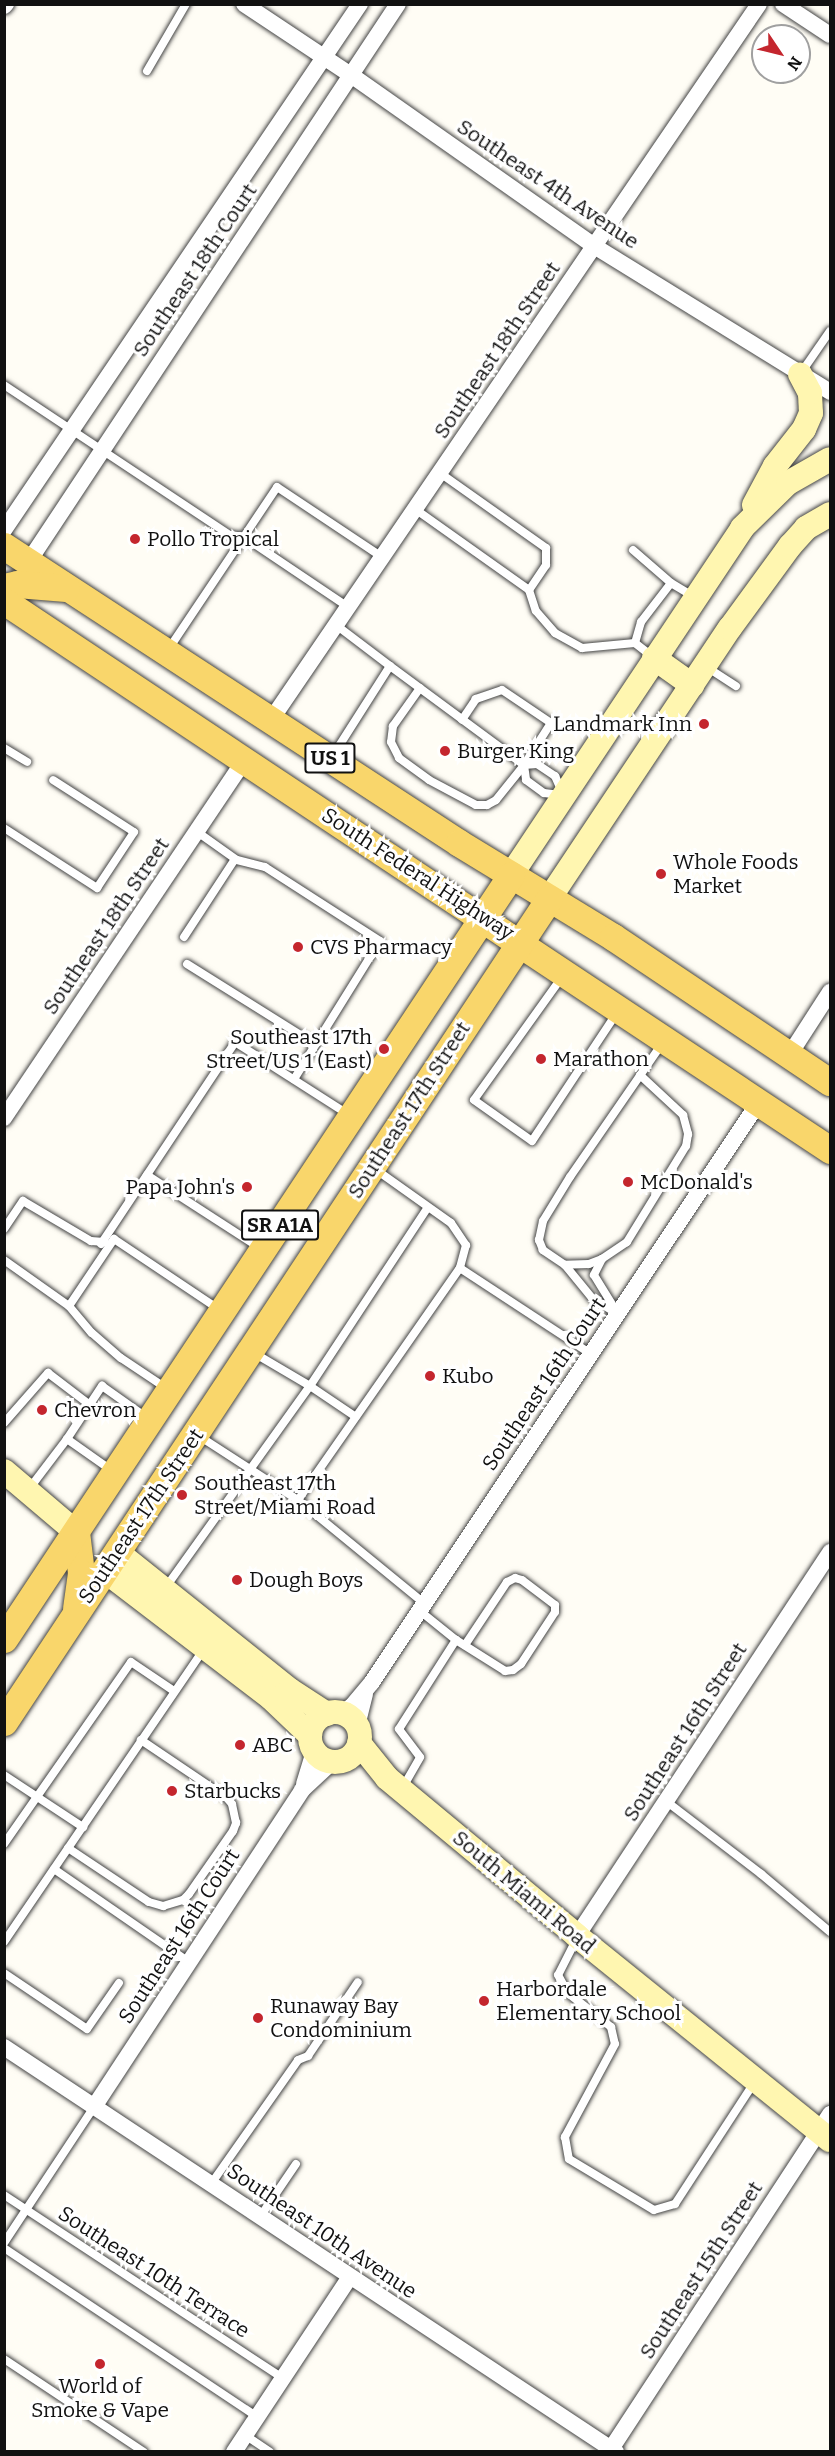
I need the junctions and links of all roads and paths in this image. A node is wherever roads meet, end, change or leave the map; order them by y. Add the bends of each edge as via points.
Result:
1 (186, 4) edge
2 (360, 4) edge
3 (398, 4) edge
4 (759, 4) edge
5 (783, 4) edge
6 (250, 6) edge
7 (831, 35) edge
8 (325, 57) junction
9 (147, 71) dead end
10 (351, 75) junction
11 (594, 246) junction
12 (831, 331) edge
13 (800, 374) junction
14 (4, 385) edge
15 (831, 392) edge
16 (72, 430) junction
17 (103, 450) junction
18 (831, 459) edge
19 (440, 473) junction
20 (415, 509) junction
21 (831, 514) edge
22 (742, 528) junction
23 (4, 530) edge
24 (244, 537) junction
25 (4, 546) edge
26 (633, 550) dead end
27 (382, 557) junction
28 (17, 560) edge
29 (671, 583) junction
30 (4, 587) edge
31 (70, 588) junction
32 (530, 590) junction
33 (694, 597) junction
34 (4, 601) edge
35 (348, 608) junction
36 (336, 625) junction
37 (635, 643) junction
38 (167, 652) junction
39 (654, 658) junction
40 (390, 666) junction
41 (699, 675) junction
42 (736, 686) dead end
43 (420, 688) junction
44 (271, 720) junction
45 (462, 720) junction
46 (4, 748) edge
47 (244, 759) junction
48 (331, 759) junction
49 (27, 762) dead end
50 (524, 765) junction
51 (54, 780) dead end
52 (564, 796) junction
53 (4, 828) edge
54 (196, 831) junction
55 (236, 859) junction
56 (512, 875) junction
57 (549, 899) junction
58 (484, 918) junction
59 (184, 937) dead end
60 (520, 942) junction
61 (187, 964) dead end
62 (566, 972) junction
63 (831, 992) edge
64 (620, 1009) junction
65 (665, 1039) junction
66 (315, 1044) junction
67 (790, 1054) junction
68 (640, 1075) junction
69 (294, 1079) junction
70 (831, 1082) edge
71 (759, 1102) junction
72 (352, 1117) junction
73 (4, 1118) edge
74 (831, 1150) edge
75 (372, 1167) junction
76 (147, 1175) junction
77 (428, 1207) junction
78 (4, 1230) edge
79 (114, 1239) junction
80 (101, 1244) junction
81 (263, 1250) junction
82 (602, 1259) junction
83 (4, 1260) edge
84 (565, 1265) junction
85 (460, 1268) junction
86 (69, 1306) junction
87 (222, 1311) junction
88 (618, 1314) junction
89 (251, 1352) junction
90 (591, 1354) junction
91 (310, 1386) junction
92 (170, 1390) junction
93 (90, 1405) junction
94 (356, 1417) junction
95 (150, 1420) junction
96 (4, 1423) edge
97 (196, 1434) junction
98 (67, 1439) junction
99 (252, 1470) junction
100 (4, 1471) edge
101 (115, 1473) junction
102 (27, 1491) junction
103 (298, 1500) junction
104 (76, 1532) junction
105 (831, 1552) edge
106 (111, 1561) junction
107 (164, 1590) junction
108 (422, 1608) junction
109 (76, 1614) junction
110 (5, 1636) edge
111 (456, 1640) junction
112 (465, 1646) junction
113 (205, 1647) junction
114 (174, 1691) junction
115 (4, 1722) edge
116 (336, 1738) junction
117 (141, 1740) junction
118 (4, 1775) edge
119 (394, 1784) junction
120 (37, 1796) junction
121 (666, 1801) junction
122 (83, 1827) junction
123 (4, 1844) edge
124 (68, 1848) junction
125 (54, 1869) junction
126 (831, 1932) edge
127 (577, 1936) junction
128 (4, 1942) edge
129 (189, 1962) junction
130 (4, 1973) edge
131 (358, 1982) dead end
132 (119, 1983) dead end
133 (4, 2047) edge
134 (756, 2080) junction
135 (94, 2107) junction
136 (827, 2129) edge
137 (296, 2164) dead end
138 (211, 2184) junction
139 (4, 2195) edge
140 (27, 2209) junction
141 (260, 2218) junction
142 (4, 2243) edge
143 (4, 2248) edge
144 (350, 2277) junction
145 (4, 2359) edge
146 (283, 2378) junction
147 (257, 2416) junction
148 (245, 2435) junction
149 (612, 2450) edge
150 (144, 2451) edge
151 (234, 2451) edge
152 (270, 2451) edge

1 - 9 lane
2 - 8 street, Southeast 18th Court
3 - 10 street, Southeast 18th Court
4 - 11 street, Southeast 18th Street
5 - 7 street
6 - 8 street, Southeast 4th Avenue
8 - 10 street, Southeast 4th Avenue
8 - 16 street, Southeast 18th Court
10 - 11 street, Southeast 4th Avenue
10 - 17 street, Southeast 18th Court
11 - 13 street, Southeast 4th Avenue
11 - 19 street, Southeast 18th Street
12 - 13 lane
13 - 15 street, Southeast 4th Avenue
13 - 22 main road via 810,393 811,413 804,429 775,466
14 - 16 lane
16 - 17 lane
16 - 23 street, Southeast 18th Court
17 - 24 lane via 230,535
17 - 28 street, Southeast 18th Court
18 - 22 main road, Southeast 17th Street via 788,483
19 - 20 street, Southeast 18th Street
19 - 32 lane via 546,548 546,565
20 - 27 street, Southeast 18th Street
20 - 32 lane
21 - 41 main road, Southeast 17th Street via 806,528 790,546
22 - 33 main road, Southeast 17th Street
24 - 27 lane via 277,487
24 - 35 lane
24 - 38 lane
25 - 28 main road, US 1
26 - 29 lane
27 - 35 street, Southeast 18th Street
28 - 31 main road, US 1
29 - 33 lane
29 - 37 lane via 641,622
30 - 31 main road via 17,584
31 - 38 main road, US 1
32 - 37 lane via 536,611 555,633 582,648
33 - 39 main road, Southeast 17th Street
34 - 47 main road, South Federal Highway / US 1
35 - 36 street, Southeast 18th Street
36 - 40 lane
36 - 44 street, Southeast 18th Street
37 - 39 lane
38 - 44 main road, US 1
39 - 41 main road
39 - 52 main road, Southeast 17th Street
40 - 43 lane
40 - 48 lane
41 - 42 lane
41 - 57 main road, Southeast 17th Street
43 - 45 lane
43 - 50 lane via 393,726 391,742 399,758 429,780 476,805 496,800
44 - 48 main road, US 1
45 - 50 lane
45 - 50 lane via 476,699 502,690 551,723
46 - 49 lane
47 - 54 street, Southeast 18th Street
47 - 58 main road, South Federal Highway / US 1
48 - 56 main road, US 1
50 - 52 lane via 537,764 555,776
50 - 52 lane via 526,780 544,793
51 - 53 lane via 134,832 98,888
52 - 56 main road, Southeast 17th Street
54 - 55 lane
54 - 73 street, Southeast 18th Street
55 - 59 lane
55 - 66 lane via 265,867 380,941
56 - 57 main road, US 1
56 - 58 main road, Southeast 17th Street / SR A1A
57 - 60 main road, Southeast 17th Street / SR A1A
57 - 67 main road, US 1
58 - 60 main road, South Federal Highway / US 1
58 - 72 main road, Southeast 17th Street / SR A1A
60 - 62 main road, South Federal Highway / US 1
60 - 75 main road, Southeast 17th Street / SR A1A
61 - 66 lane
62 - 64 main road, South Federal Highway / US 1
62 - 64 lane via 474,1100 532,1141
63 - 67 street
64 - 65 main road, South Federal Highway / US 1
65 - 68 lane
65 - 71 main road, South Federal Highway / US 1
66 - 69 lane
67 - 70 main road, US 1
68 - 82 lane via 683,1114 688,1134 686,1146 627,1242
68 - 84 lane via 543,1221 539,1240 543,1250
69 - 72 lane
69 - 76 lane via 235,1042
71 - 74 main road, South Federal Highway / US 1
71 - 88 street, Southeast 16th Court
72 - 81 main road, Southeast 17th Street / SR A1A
75 - 77 lane
75 - 89 main road, Southeast 17th Street / SR A1A
76 - 80 lane
76 - 81 lane
77 - 85 lane via 451,1223 466,1245
77 - 91 lane
78 - 80 lane via 23,1201
79 - 80 lane
79 - 86 lane
79 - 87 lane
81 - 87 main road, Southeast 17th Street / SR A1A
82 - 84 lane
82 - 88 lane via 594,1275
83 - 86 lane
84 - 88 lane via 592,1298
85 - 90 lane
85 - 94 lane
86 - 92 lane via 121,1358
87 - 92 main road, Southeast 17th Street / SR A1A
88 - 90 street, Southeast 16th Court
89 - 91 lane
89 - 97 main road, Southeast 17th Street / SR A1A
90 - 108 street, Southeast 16th Court
91 - 94 lane
91 - 99 lane
92 - 95 main road, Southeast 17th Street / SR A1A
93 - 95 lane via 102,1386
93 - 96 lane via 48,1372
93 - 98 lane
94 - 103 lane
95 - 101 main road, Southeast 17th Street / SR A1A
97 - 99 lane
97 - 106 main road, Southeast 17th Street / SR A1A
98 - 101 lane
98 - 102 lane
99 - 103 lane
99 - 107 lane
100 - 102 main road
101 - 104 main road, Southeast 17th Street / SR A1A
102 - 104 main road
103 - 108 lane
104 - 109 main road via 81,1573
104 - 110 main road, Southeast 17th Street / SR A1A
105 - 121 street, Southeast 16th Street
106 - 107 main road, South Miami Road
106 - 109 main road, Southeast 17th Street / SR A1A
106 - 113 main road, South Miami Road
107 - 116 main road, South Miami Road via 297,1695
108 - 111 lane
108 - 116 street, Southeast 16th Court
109 - 115 main road, Southeast 17th Street / SR A1A
111 - 112 lane
111 - 119 lane via 402,1723 400,1732 420,1757
112 - 112 lane via 505,1671 513,1670 544,1629 555,1605 515,1578 507,1582
113 - 114 lane
113 - 116 main road, South Miami Road via 271,1698
114 - 117 lane
114 - 120 lane via 130,1662
116 - 119 main road, South Miami Road
116 - 129 street, Southeast 16th Court
117 - 122 lane
117 - 124 lane via 227,1798 236,1823 233,1831 189,1894 163,1906 149,1902
118 - 120 lane
119 - 127 main road, South Miami Road
120 - 122 lane
120 - 123 lane
121 - 126 lane
121 - 127 street, Southeast 16th Street
122 - 124 lane
124 - 125 lane
125 - 128 lane
125 - 129 lane
127 - 134 main road, South Miami Road
127 - 134 lane via 558,1975 568,1993 611,2027 615,2044 565,2137 569,2159 654,2210 675,2204
129 - 135 street, Southeast 16th Court
130 - 132 lane via 87,2029
131 - 138 lane via 308,2056 298,2060
133 - 135 street, Southeast 10th Avenue
134 - 136 main road, South Miami Road
135 - 138 street, Southeast 10th Avenue
135 - 140 lane
136 - 149 street, Southeast 15th Street
137 - 141 lane
138 - 141 street, Southeast 10th Avenue
139 - 140 lane, Southeast 10th Terrace
140 - 142 lane
140 - 146 lane, Southeast 10th Terrace
141 - 144 street, Southeast 10th Avenue
143 - 147 lane
144 - 146 street
144 - 149 street, Southeast 10th Avenue
145 - 150 lane
146 - 147 street
147 - 148 street
148 - 151 street
148 - 152 lane

